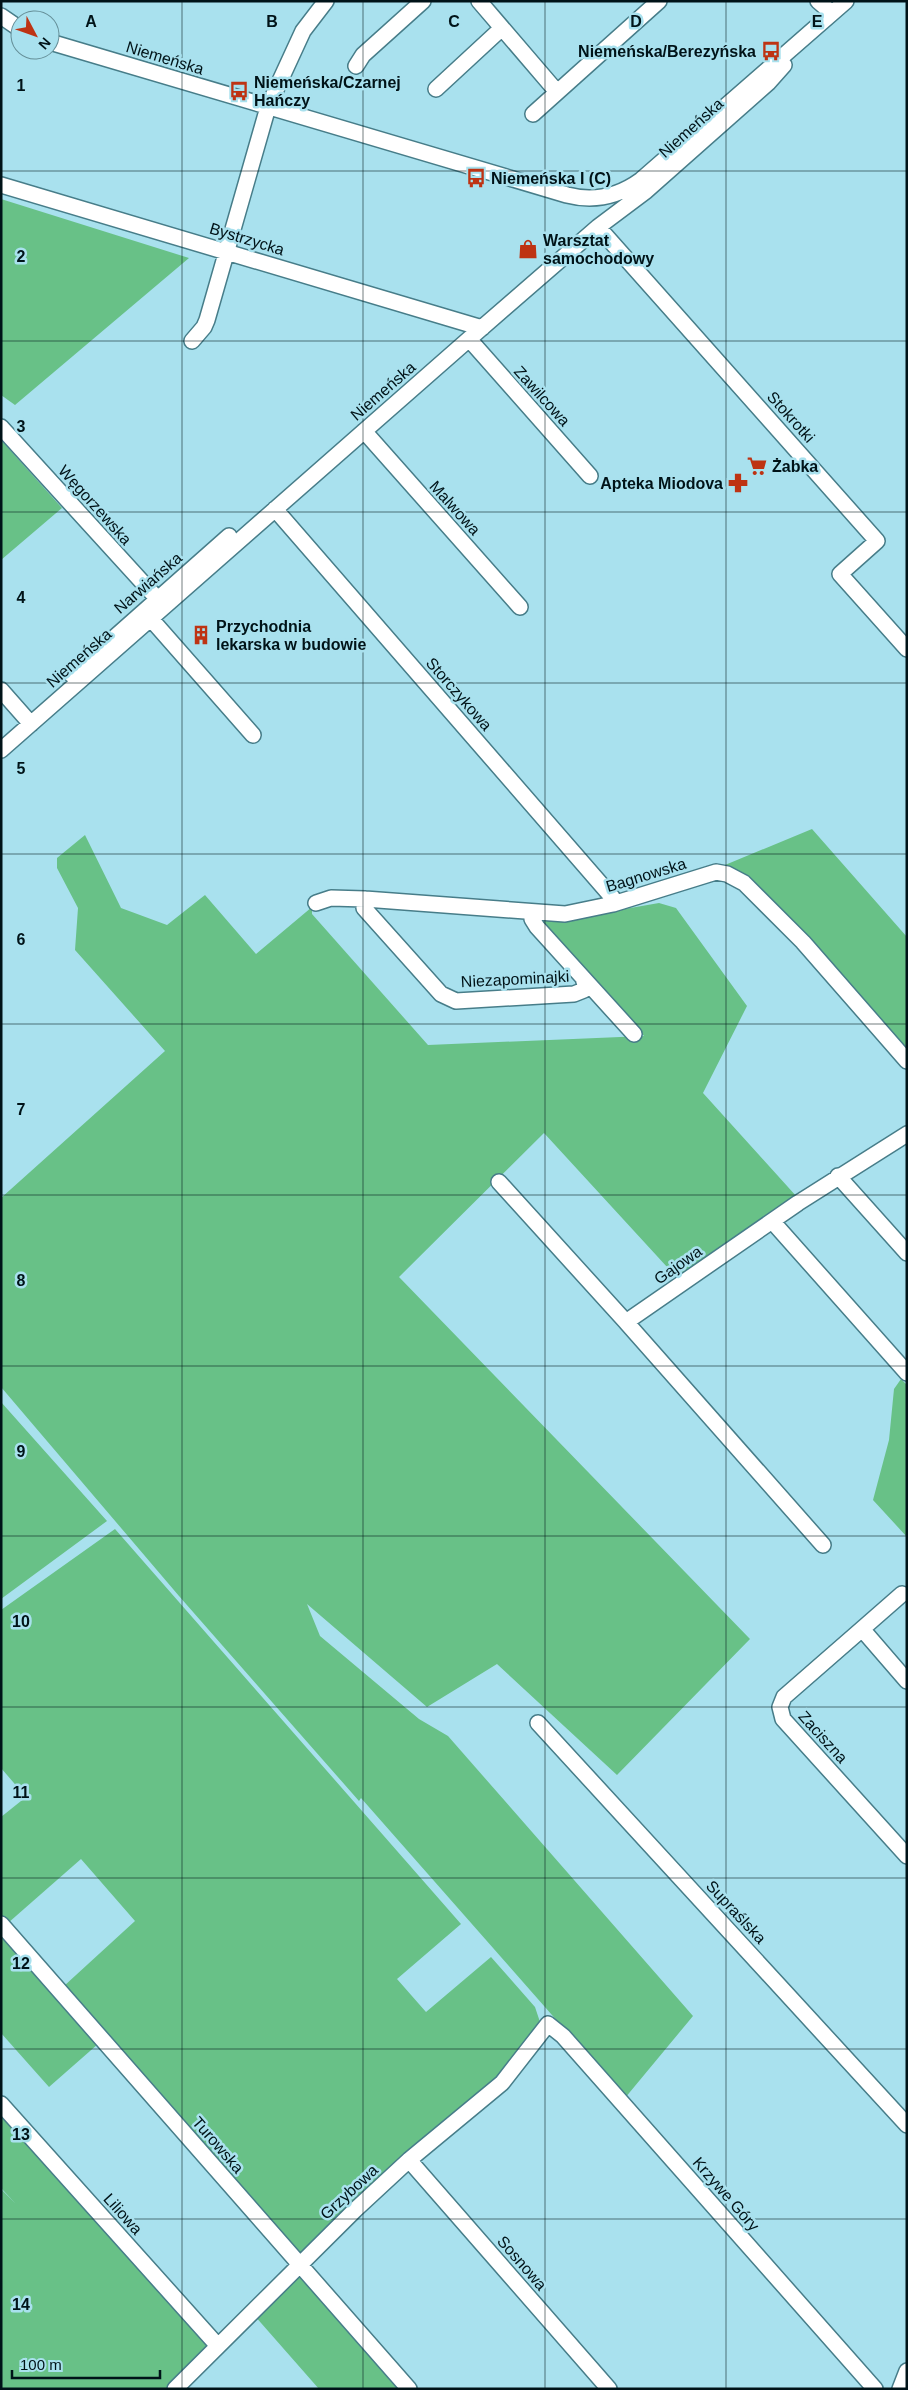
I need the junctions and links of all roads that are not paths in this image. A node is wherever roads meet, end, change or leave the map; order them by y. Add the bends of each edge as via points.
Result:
1 (326, 1) edge
2 (423, 1) edge
3 (659, 1) edge
4 (818, 1) edge
5 (846, 1) edge
6 (486, 4) edge
7 (832, 13) junction
8 (502, 28) junction
9 (60, 45) edge
10 (778, 60) junction
11 (356, 66) dead end
12 (436, 89) dead end
13 (556, 92) junction
14 (268, 107) junction
15 (533, 114) dead end
16 (1, 185) edge
17 (598, 228) junction
18 (225, 251) junction
19 (482, 328) junction
20 (469, 339) junction
21 (192, 341) dead end
22 (1, 427) edge
23 (364, 431) junction
24 (590, 476) dead end
25 (275, 509) junction
26 (229, 536) dead end
27 (161, 603) junction
28 (520, 608) dead end
29 (152, 619) junction
30 (907, 649) edge
31 (1, 690) edge
32 (28, 720) junction
33 (253, 735) dead end
34 (1, 737) edge
35 (1, 750) edge
36 (365, 899) junction
37 (316, 903) dead end
38 (613, 904) junction
39 (533, 913) junction
40 (583, 978) junction
41 (634, 1034) dead end
42 (907, 1061) edge
43 (907, 1134) edge
44 (838, 1176) junction
45 (499, 1182) dead end
46 (772, 1221) junction
47 (907, 1253) edge
48 (626, 1322) junction
49 (907, 1373) edge
50 (822, 1545) dead end
51 (902, 1594) dead end
52 (862, 1629) junction
53 (907, 1681) edge
54 (538, 1723) dead end
55 (907, 1856) edge
56 (1, 1924) edge
57 (548, 2024) joint
58 (1, 2104) edge
59 (907, 2125) edge
60 (409, 2160) junction
61 (300, 2265) junction
62 (218, 2346) junction
63 (907, 2371) edge
64 (175, 2389) edge
65 (409, 2389) edge
66 (609, 2389) edge
67 (875, 2389) edge
68 (900, 2389) edge

1 - 14 street via 303,31
2 - 11 street
3 - 13 street
4 - 7 street
5 - 7 street, Niemeńska
6 - 8 street
7 - 10 street, Niemeńska
8 - 12 street
8 - 13 street
9 - 14 street, Niemeńska
10 - 14 street, Niemeńska via 641,180 622,192 598,198 572,196
10 - 17 street, Niemeńska via 784,65 768,83 646,192
13 - 15 street
14 - 18 street
16 - 18 street, Bystrzycka
17 - 19 street, Niemeńska
17 - 30 street, Stokrotki via 878,541 840,574
18 - 19 street, Bystrzycka
18 - 21 street via 207,320
19 - 20 street, Niemeńska
20 - 23 street, Niemeńska
20 - 24 street, Zawilcowa
22 - 27 street, Węgorzewska
23 - 25 street, Niemeńska
23 - 28 street, Malwowa
25 - 27 street, Niemeńska
25 - 38 street, Storczykowa via 612,897
26 - 27 street, Narwiańska
27 - 29 street, Niemeńska
27 - 32 street, Narwiańska
29 - 32 street, Niemeńska
29 - 33 street
31 - 32 street
32 - 34 street, Narwiańska
32 - 35 street, Niemeńska
36 - 37 street, Bagnowska via 331,898
36 - 39 street, Bagnowska
36 - 40 street, Niezapominajki via 364,908 448,999 574,994 584,990
38 - 39 street, Bagnowska via 566,914
38 - 42 street, Bagnowska via 716,872 744,883 802,942
39 - 40 street, Niezapominajki via 532,919 537,927
40 - 41 street, Niezapominajki
43 - 44 street, Gajowa
44 - 46 street, Gajowa
44 - 47 street
45 - 48 street
46 - 48 street, Gajowa
46 - 49 street
48 - 50 street
51 - 52 street, Zaciszna
52 - 53 street
52 - 55 street, Zaciszna via 784,1697 780,1707 784,1719
54 - 59 street, Supraślska
56 - 61 street, Turowska
57 - 60 street, Grzybowa via 502,2083
57 - 67 street, Krzywe Góry via 582,2057
58 - 62 street, Liliowa
60 - 61 street, Grzybowa
60 - 66 street, Sosnowa
61 - 62 street, Grzybowa
61 - 65 street, Turowska
62 - 64 street, Grzybowa
63 - 68 street

